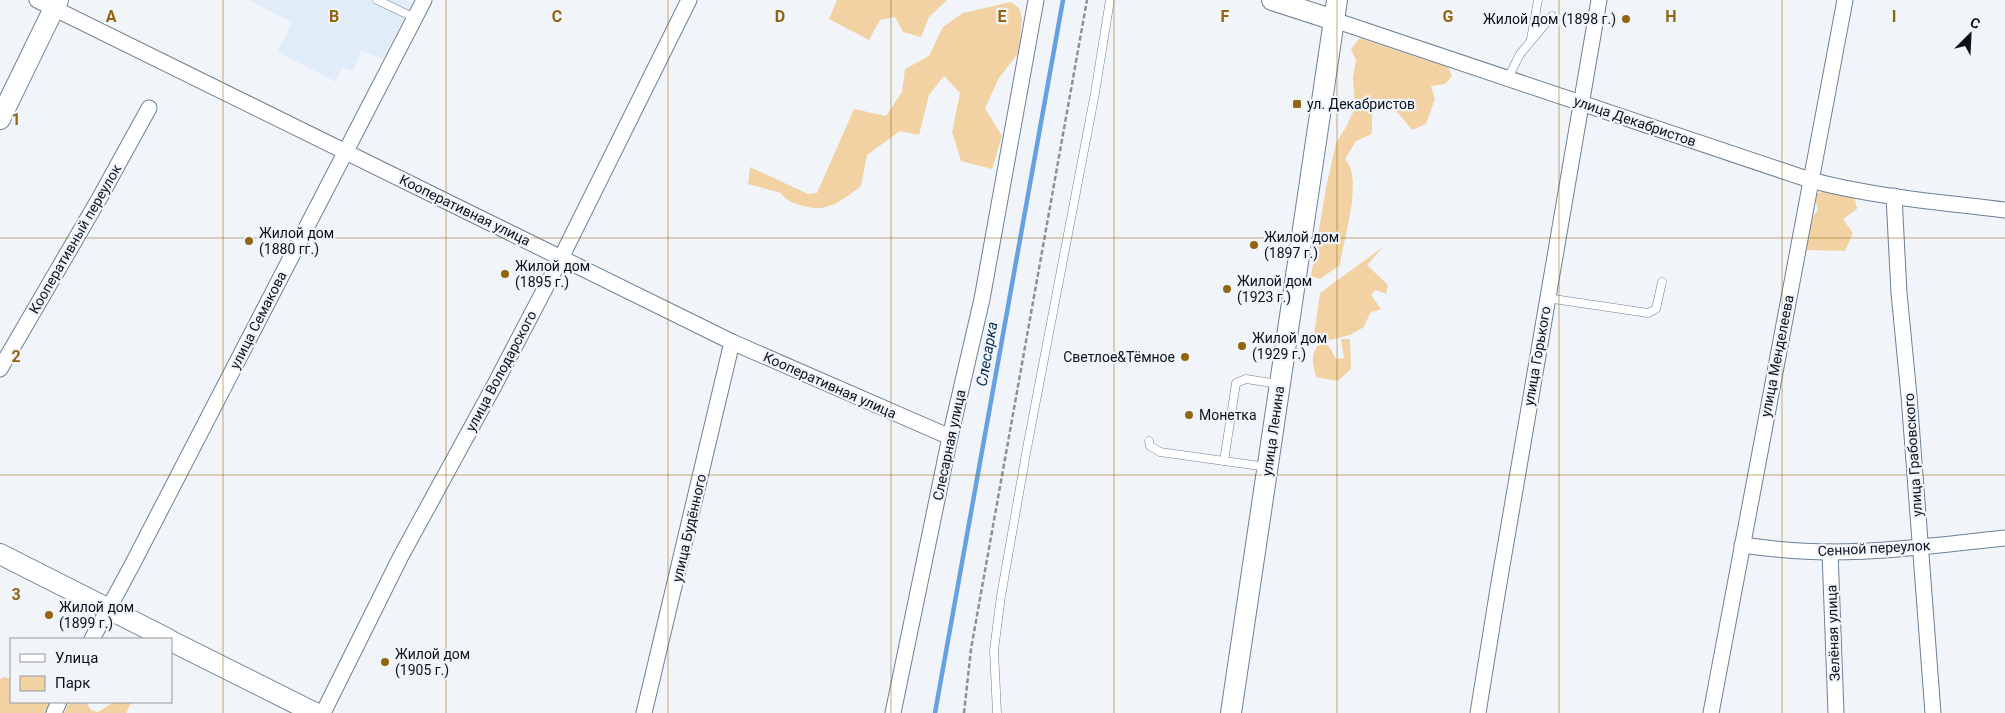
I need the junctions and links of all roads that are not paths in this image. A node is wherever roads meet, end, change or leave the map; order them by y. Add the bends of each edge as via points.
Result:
1 (377, 0) edge
2 (424, 0) edge
3 (688, 0) edge
4 (1036, 0) edge
5 (1110, 0) edge
6 (1272, 0) edge
7 (1337, 0) edge
8 (1538, 0) edge
9 (1598, 0) edge
10 (1845, 0) edge
11 (50, 3) edge
12 (1552, 16) dead end
13 (415, 18) junction
14 (1334, 20) junction
15 (1530, 41) junction
16 (1508, 78) junction
17 (1580, 102) junction
18 (149, 108) dead end
19 (0, 119) edge
20 (345, 151) junction
21 (1810, 180) junction
22 (1894, 196) junction
23 (2005, 210) edge
24 (561, 258) junction
25 (1662, 282) dead end
26 (1547, 298) junction
27 (732, 342) junction
28 (0, 369) edge
29 (1280, 384) junction
30 (950, 437) junction
31 (1149, 441) dead end
32 (1224, 461) junction
33 (1268, 467) junction
34 (2005, 538) edge
35 (1742, 545) junction
36 (1920, 546) junction
37 (1830, 552) junction
38 (0, 554) edge
39 (109, 609) junction
40 (93, 638) edge
41 (166, 638) edge
42 (172, 641) edge
43 (314, 713) edge
44 (323, 713) edge
45 (644, 713) edge
46 (893, 713) edge
47 (997, 713) edge
48 (1232, 713) edge
49 (1478, 713) edge
50 (1711, 713) edge
51 (1836, 713) edge
52 (1932, 713) edge

1 - 13 lane
2 - 13 street, улица Семакова
3 - 24 street, улица Володарского
4 - 30 street, Слесарная улица via 982,299
5 - 47 lane via 1001,596 994,650
6 - 14 main road, улица Декабристов
7 - 14 main road, улица Ленина
8 - 15 lane
9 - 17 street, улица Горького
10 - 21 street, улица Менделеева
11 - 19 main road
11 - 20 street, Кооперативная улица
12 - 15 lane
13 - 20 street, улица Семакова
14 - 16 street, улица Декабристов
14 - 29 main road, улица Ленина
15 - 16 lane
16 - 17 street, улица Декабристов
17 - 21 street, улица Декабристов
17 - 26 street, улица Горького
18 - 28 street, Кооперативный переулок
20 - 24 street, Кооперативная улица
20 - 39 street, улица Семакова
21 - 22 street, улица Декабристов
21 - 35 street, улица Менделеева
22 - 23 street, улица Декабристов
22 - 36 street, улица Грабовского via 1898,293
24 - 27 street, Кооперативная улица
24 - 44 street, улица Володарского via 401,556
25 - 26 lane via 1656,308 1648,313
26 - 49 street, улица Горького
27 - 30 street, Кооперативная улица
27 - 45 street, улица Будённого
29 - 32 lane via 1246,379 1236,383
29 - 33 main road, улица Ленина
30 - 46 street, Слесарная улица
31 - 32 lane via 1150,446 1160,452
32 - 33 lane
33 - 48 main road, улица Ленина
34 - 36 street, Сенной переулок
35 - 37 street, Сенной переулок
35 - 50 street, улица Менделеева
36 - 37 street, Сенной переулок
36 - 52 street, улица Грабовского
37 - 51 street, Зелёная улица
38 - 39 main road
39 - 40 street, улица Семакова
39 - 41 main road
42 - 43 main road

